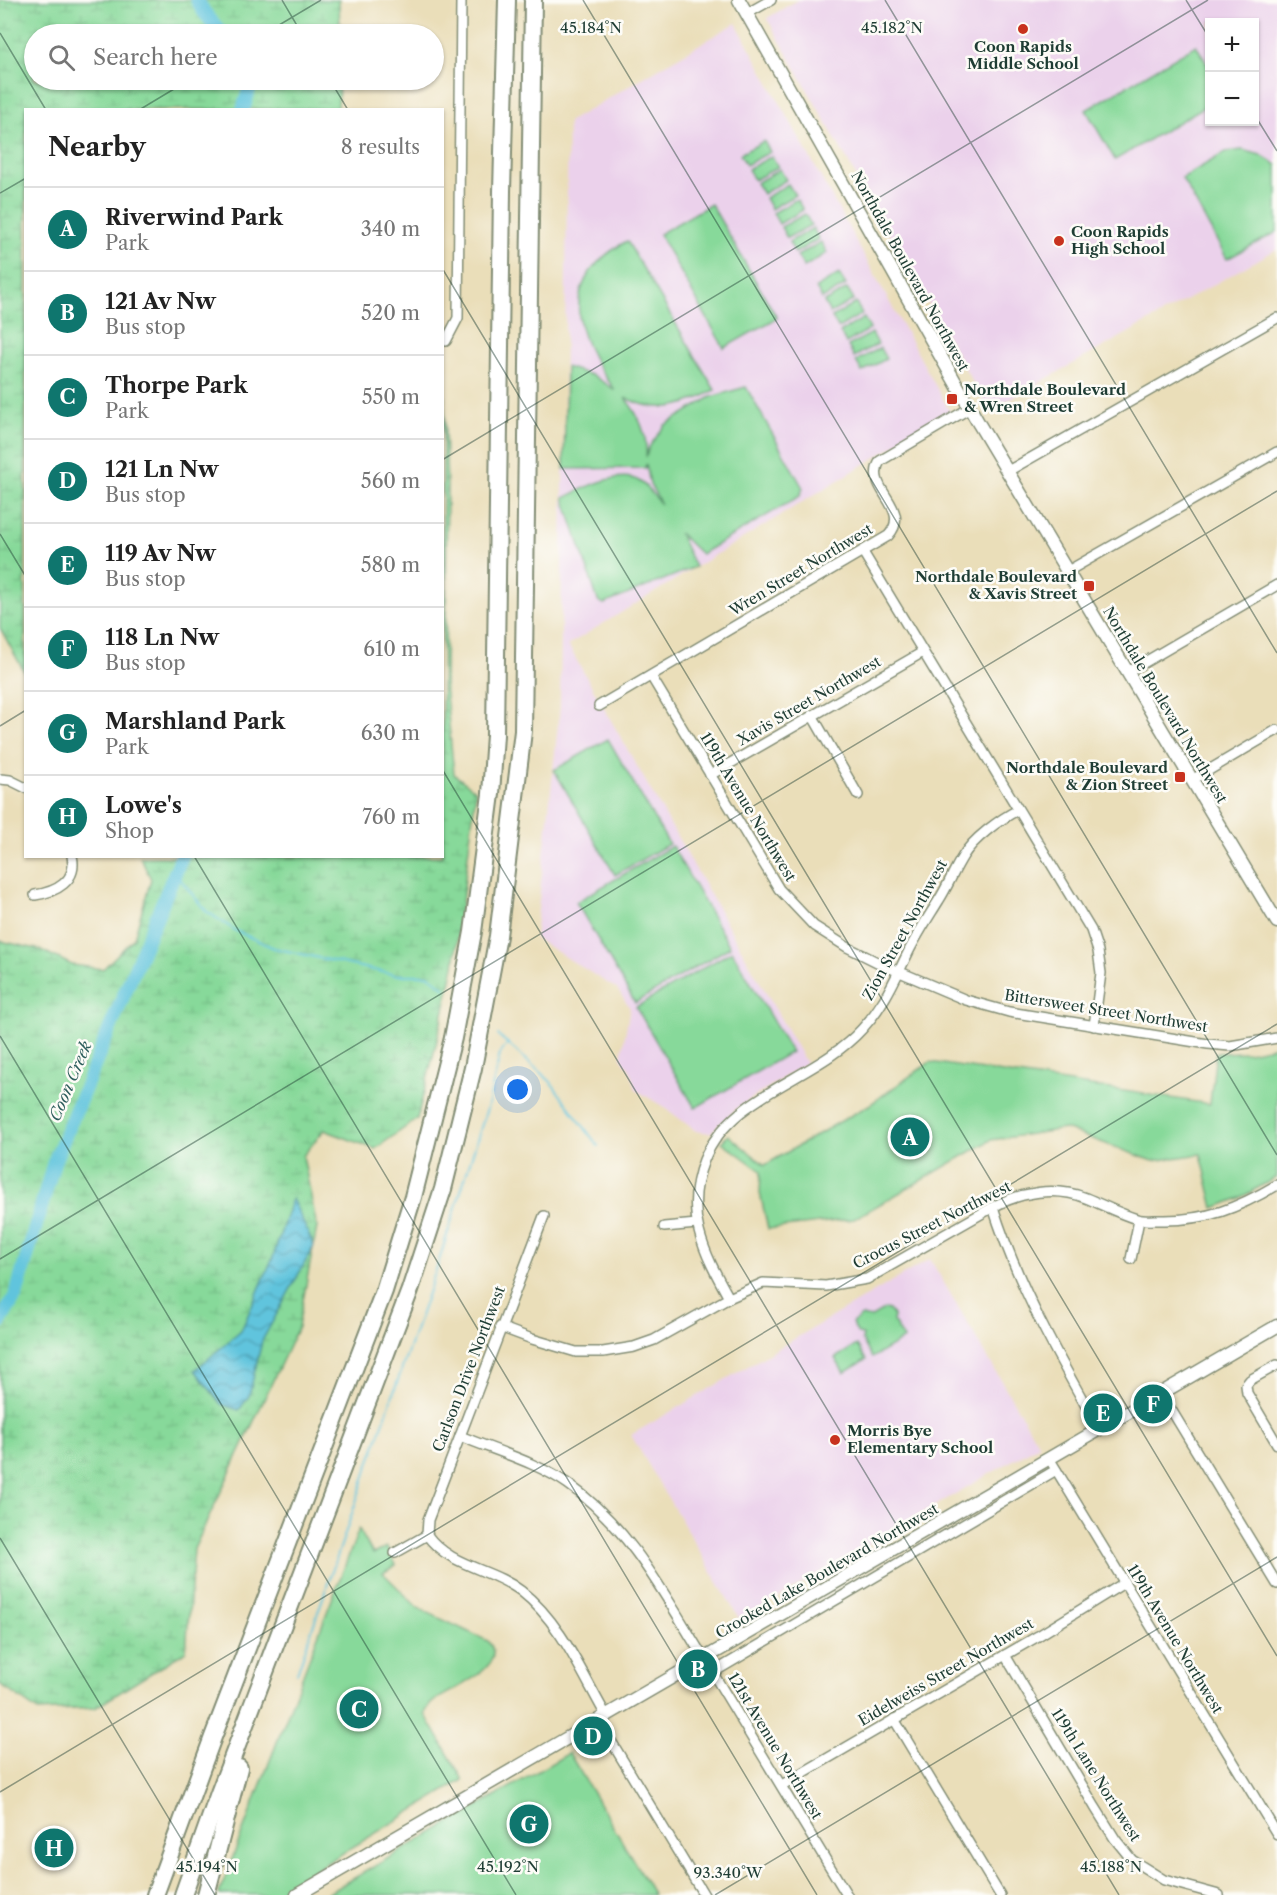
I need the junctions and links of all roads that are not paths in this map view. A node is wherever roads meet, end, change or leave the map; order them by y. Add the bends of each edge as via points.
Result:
1 (461, 0) edge
2 (504, 0) edge
3 (535, 0) edge
4 (771, 0) edge
5 (743, 4) edge
6 (1277, 318) edge
7 (446, 341) dead end
8 (970, 408) junction
9 (1277, 452) edge
10 (1008, 471) junction
11 (863, 552) junction
12 (1068, 571) junction
13 (1277, 585) edge
14 (922, 652) junction
15 (1128, 672) junction
16 (651, 676) junction
17 (599, 706) dead end
18 (812, 715) junction
19 (1277, 730) edge
20 (710, 775) junction
21 (5, 779) edge
22 (1192, 780) junction
23 (24, 787) edge
24 (858, 795) dead end
25 (1018, 810) junction
26 (72, 858) edge
27 (35, 895) dead end
28 (1277, 922) edge
29 (900, 972) junction
30 (1094, 1026) junction
31 (1277, 1038) edge
32 (1277, 1185) edge
33 (993, 1207) junction
34 (544, 1216) dead end
35 (1139, 1220) junction
36 (697, 1224) junction
37 (664, 1227) dead end
38 (1131, 1259) dead end
39 (729, 1298) junction
40 (1277, 1326) edge
41 (500, 1327) junction
42 (1277, 1365) edge
43 (1161, 1393) junction
44 (1099, 1429) junction
45 (460, 1436) junction
46 (1277, 1444) edge
47 (1049, 1458) junction
48 (1056, 1470) junction
49 (427, 1535) junction
50 (395, 1553) dead end
51 (1124, 1583) junction
52 (1277, 1584) edge
53 (1005, 1655) junction
54 (271, 1659) junction
55 (704, 1660) junction
56 (712, 1673) junction
57 (603, 1719) junction
58 (894, 1719) junction
59 (196, 1781) junction
60 (782, 1785) junction
61 (1277, 1834) edge
62 (147, 1895) edge
63 (155, 1895) edge
64 (183, 1895) edge
65 (206, 1895) edge
66 (297, 1895) edge
67 (704, 1895) edge
68 (847, 1895) edge
69 (1000, 1895) edge
70 (1219, 1895) edge

1 - 7 street via 458,318
2 - 59 highway via 495,735 473,932 453,1038 413,1197 384,1291
3 - 54 highway via 523,731 498,936 473,1068 442,1189 410,1290
4 - 5 street
5 - 8 street, Northdale Boulevard Northwest
6 - 10 street
8 - 10 street, Northdale Boulevard Northwest
8 - 11 street, Wren Street Northwest via 880,461 876,476 896,521 888,536
9 - 12 street
10 - 12 street, Northdale Boulevard Northwest
11 - 14 street
11 - 16 street, Wren Street Northwest
12 - 15 street, Northdale Boulevard Northwest
13 - 15 street
14 - 18 street, Xavis Street Northwest
14 - 25 street
15 - 22 street, Northdale Boulevard Northwest
16 - 17 street, Wren Street Northwest
16 - 20 street, 119th Avenue Northwest
18 - 20 street, Xavis Street Northwest
18 - 24 street
19 - 22 street
20 - 29 street, 119th Avenue Northwest via 779,889 814,926
21 - 23 street
22 - 28 street, Northdale Boulevard Northwest
25 - 29 street, Zion Street Northwest via 998,820 964,854
25 - 30 street via 1091,930 1101,973
26 - 27 street via 68,880 50,893
29 - 30 street, Bittersweet Street Northwest via 966,1000 1009,1012
29 - 36 street, Zion Street Northwest via 882,1005 846,1045 746,1108 720,1132 701,1171 695,1202
30 - 31 street, Bittersweet Street Northwest via 1229,1046
32 - 35 street, Crocus Street Northwest via 1237,1207 1194,1220
33 - 35 street, Crocus Street Northwest via 1028,1193 1050,1192 1083,1197
33 - 39 street, Crocus Street Northwest via 867,1279 826,1286 763,1283
33 - 44 street via 1012,1262 1046,1335
34 - 41 street, Carlson Drive Northwest
35 - 38 street
36 - 37 street
36 - 39 street, Zion Street Northwest via 705,1253
39 - 41 street, Crocus Street Northwest via 654,1340 618,1351 576,1352
40 - 43 street, Crooked Lake Boulevard Northwest
41 - 45 street, Carlson Drive Northwest
42 - 46 street via 1246,1385 1247,1394
43 - 44 street, Crooked Lake Boulevard Northwest
43 - 52 street
44 - 47 street, Crooked Lake Boulevard Northwest
45 - 49 street, Carlson Drive Northwest via 428,1520
45 - 55 street, 121st Avenue Northwest via 546,1470 586,1498 630,1543
47 - 48 street, 119th Avenue Northwest
47 - 55 street, Crooked Lake Boulevard Northwest
48 - 51 street, 119th Avenue Northwest
48 - 56 street
49 - 50 street
49 - 57 street via 442,1552 499,1577 535,1603 562,1638
51 - 53 street, Eidelweiss Street Northwest
51 - 61 street, 119th Avenue Northwest
53 - 58 street, Eidelweiss Street Northwest
53 - 70 street, 119th Lane Northwest via 1095,1807 1132,1860 1164,1880
54 - 64 highway
54 - 65 highway
55 - 56 street, 121st Avenue Northwest
55 - 57 street, Crooked Lake Boulevard Northwest
56 - 60 street, 121st Avenue Northwest
57 - 66 street, Crooked Lake Boulevard Northwest
57 - 67 street
58 - 60 street, Eidelweiss Street Northwest
58 - 69 street
59 - 62 highway
59 - 63 highway
60 - 68 street, 121st Avenue Northwest

